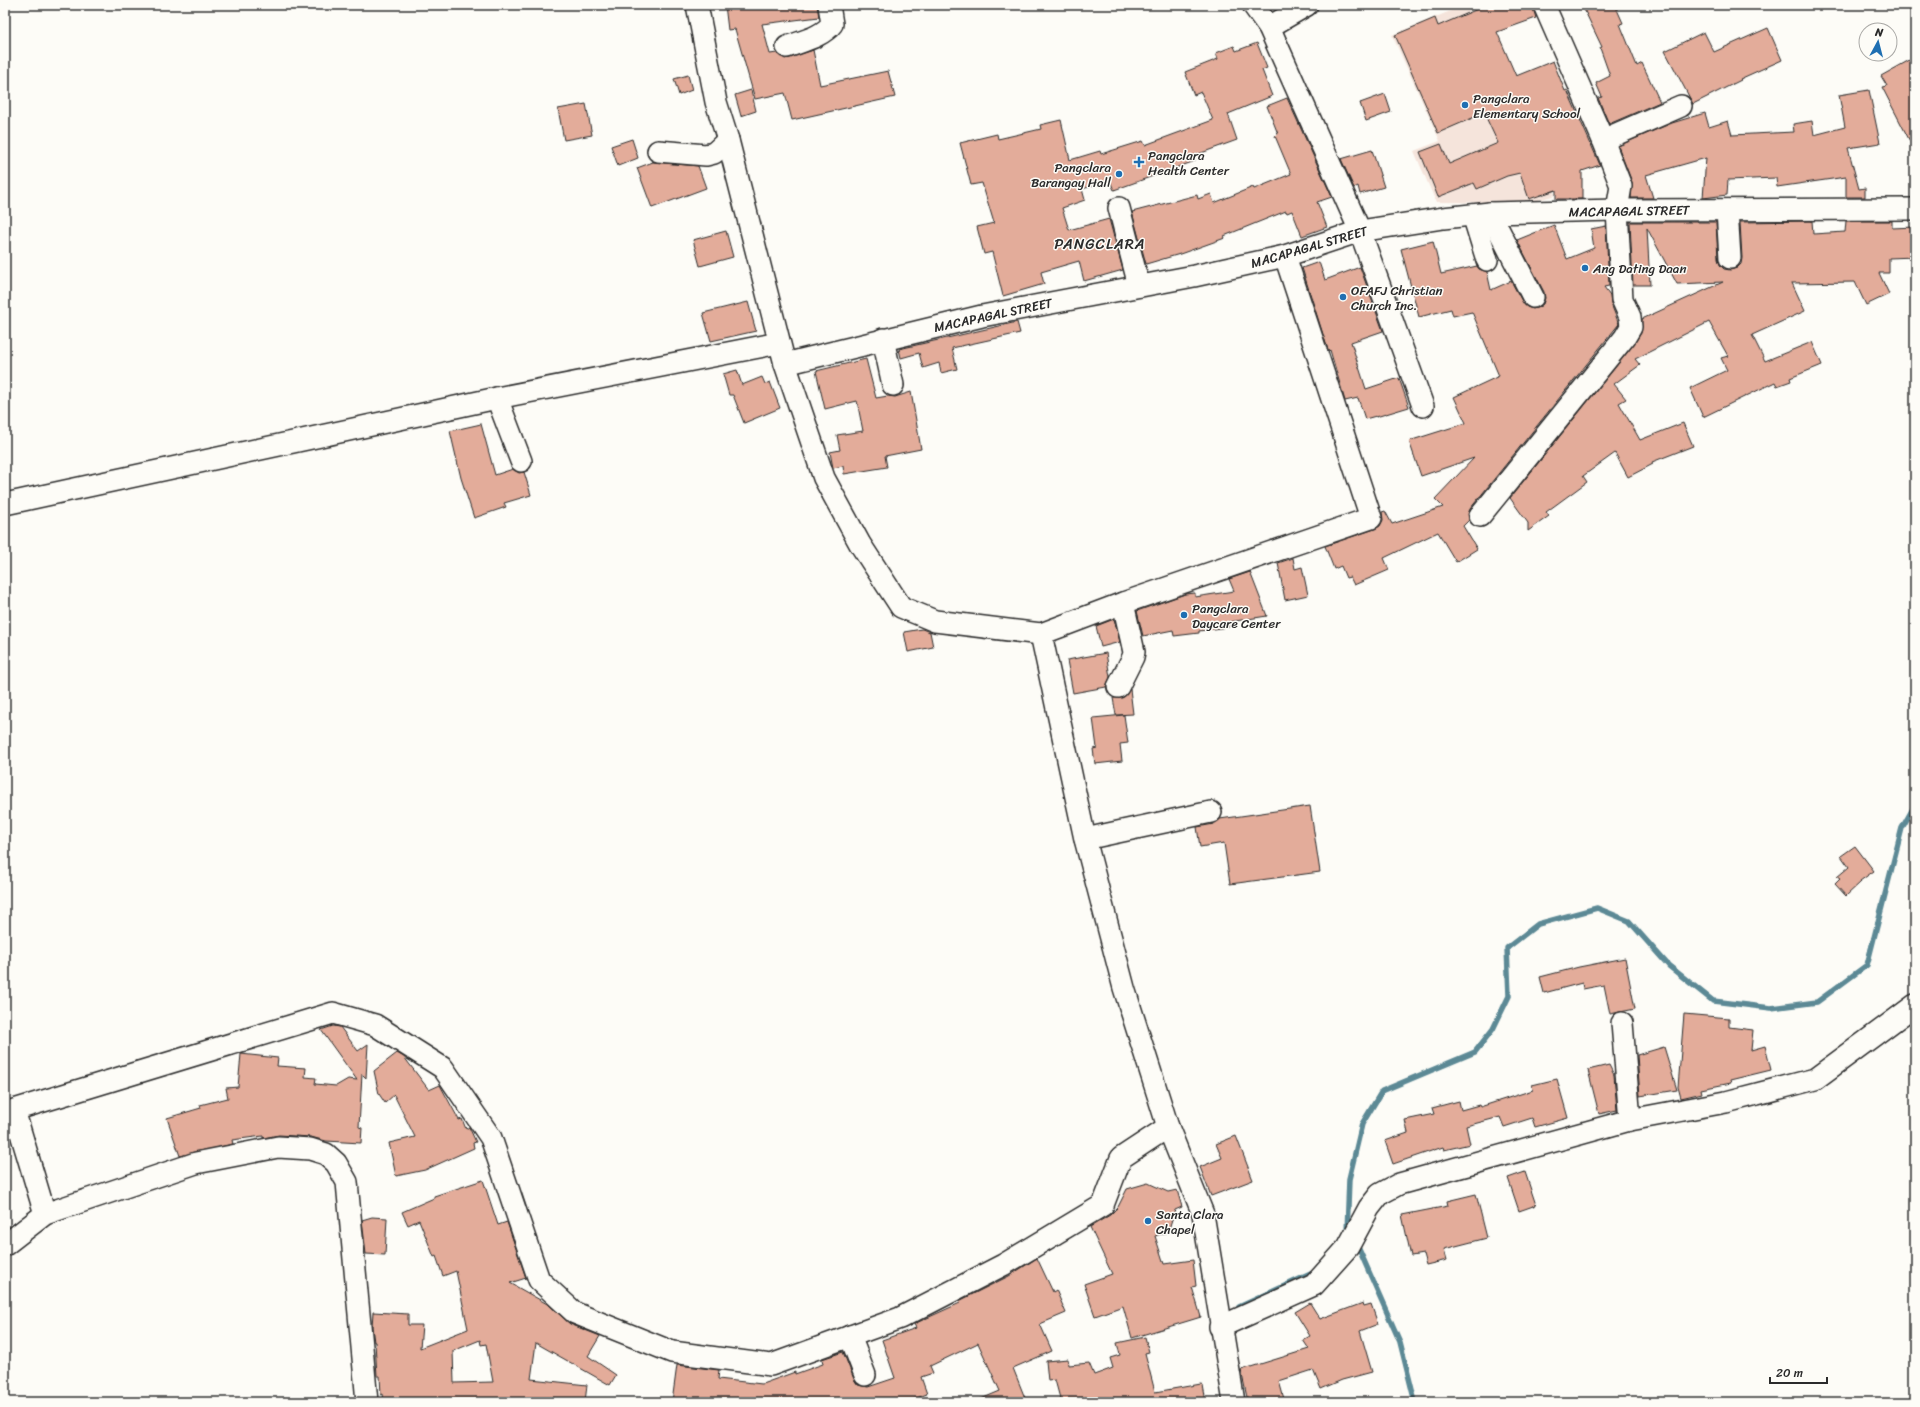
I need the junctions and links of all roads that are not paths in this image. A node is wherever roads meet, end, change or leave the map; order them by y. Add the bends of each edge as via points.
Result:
1 (697, 5) edge
2 (829, 5) edge
3 (1253, 5) edge
4 (1307, 5) edge
5 (1544, 5) edge
6 (1269, 27) junction
7 (787, 47) dead end
8 (1681, 106) dead end
9 (728, 140) junction
10 (1603, 140) junction
11 (658, 151) dead end
12 (1119, 208) dead end
13 (1915, 209) edge
14 (1616, 210) junction
15 (1727, 210) junction
16 (1482, 214) junction
17 (1360, 231) junction
18 (1285, 256) junction
19 (1730, 258) dead end
20 (1487, 260) dead end
21 (1140, 286) junction
22 (1533, 297) dead end
23 (883, 339) junction
24 (780, 343) junction
25 (785, 364) junction
26 (893, 385) dead end
27 (497, 398) junction
28 (1423, 406) dead end
29 (521, 461) dead end
30 (5, 504) edge
31 (1480, 516) dead end
32 (1123, 603) junction
33 (1041, 634) junction
34 (1118, 687) dead end
35 (1211, 812) dead end
36 (1085, 838) junction
37 (1915, 1005) edge
38 (1622, 1023) dead end
39 (1630, 1120) junction
40 (1168, 1127) junction
41 (45, 1214) junction
42 (5, 1245) edge
43 (1220, 1327) junction
44 (850, 1336) junction
45 (866, 1375) dead end
46 (367, 1402) edge
47 (1234, 1402) edge

1 - 9 street via 716,102
2 - 7 street via 832,24 829,28 823,33
3 - 6 street
4 - 6 street
5 - 10 street
6 - 17 street
8 - 10 street
9 - 11 street via 714,153 706,155
9 - 24 street
10 - 14 street via 1621,186
12 - 21 street
13 - 15 street, MACAPAGAL STREET
14 - 15 street, MACAPAGAL STREET
14 - 16 street, MACAPAGAL STREET
14 - 31 street via 1622,299 1630,317 1631,327
15 - 19 street
16 - 17 street, MACAPAGAL STREET
16 - 20 street
16 - 22 street
17 - 18 street, MACAPAGAL STREET
17 - 28 street
18 - 21 street, MACAPAGAL STREET
18 - 32 street via 1371,518
21 - 23 street, MACAPAGAL STREET via 982,316
23 - 25 street, MACAPAGAL STREET
23 - 26 street
24 - 25 street
24 - 27 street
25 - 33 street via 824,478 860,544 901,607 935,621
27 - 29 street
27 - 30 street
32 - 33 street
32 - 34 street via 1134,652
33 - 36 street
35 - 36 street
36 - 40 street via 1124,988
37 - 39 street via 1815,1079 1726,1102
38 - 39 street
39 - 43 street via 1399,1184 1380,1194 1369,1208 1348,1247 1314,1285
40 - 43 street via 1203,1214
40 - 44 street via 1122,1158 1103,1205 1003,1265 900,1318
41 - 42 street
41 - 44 street via 14,1110 333,1013 375,1025 443,1068 491,1138 539,1280 575,1313 672,1352 771,1365
41 - 46 street via 196,1163 278,1147 310,1149 326,1154 336,1163 347,1182
43 - 47 street
44 - 45 street

